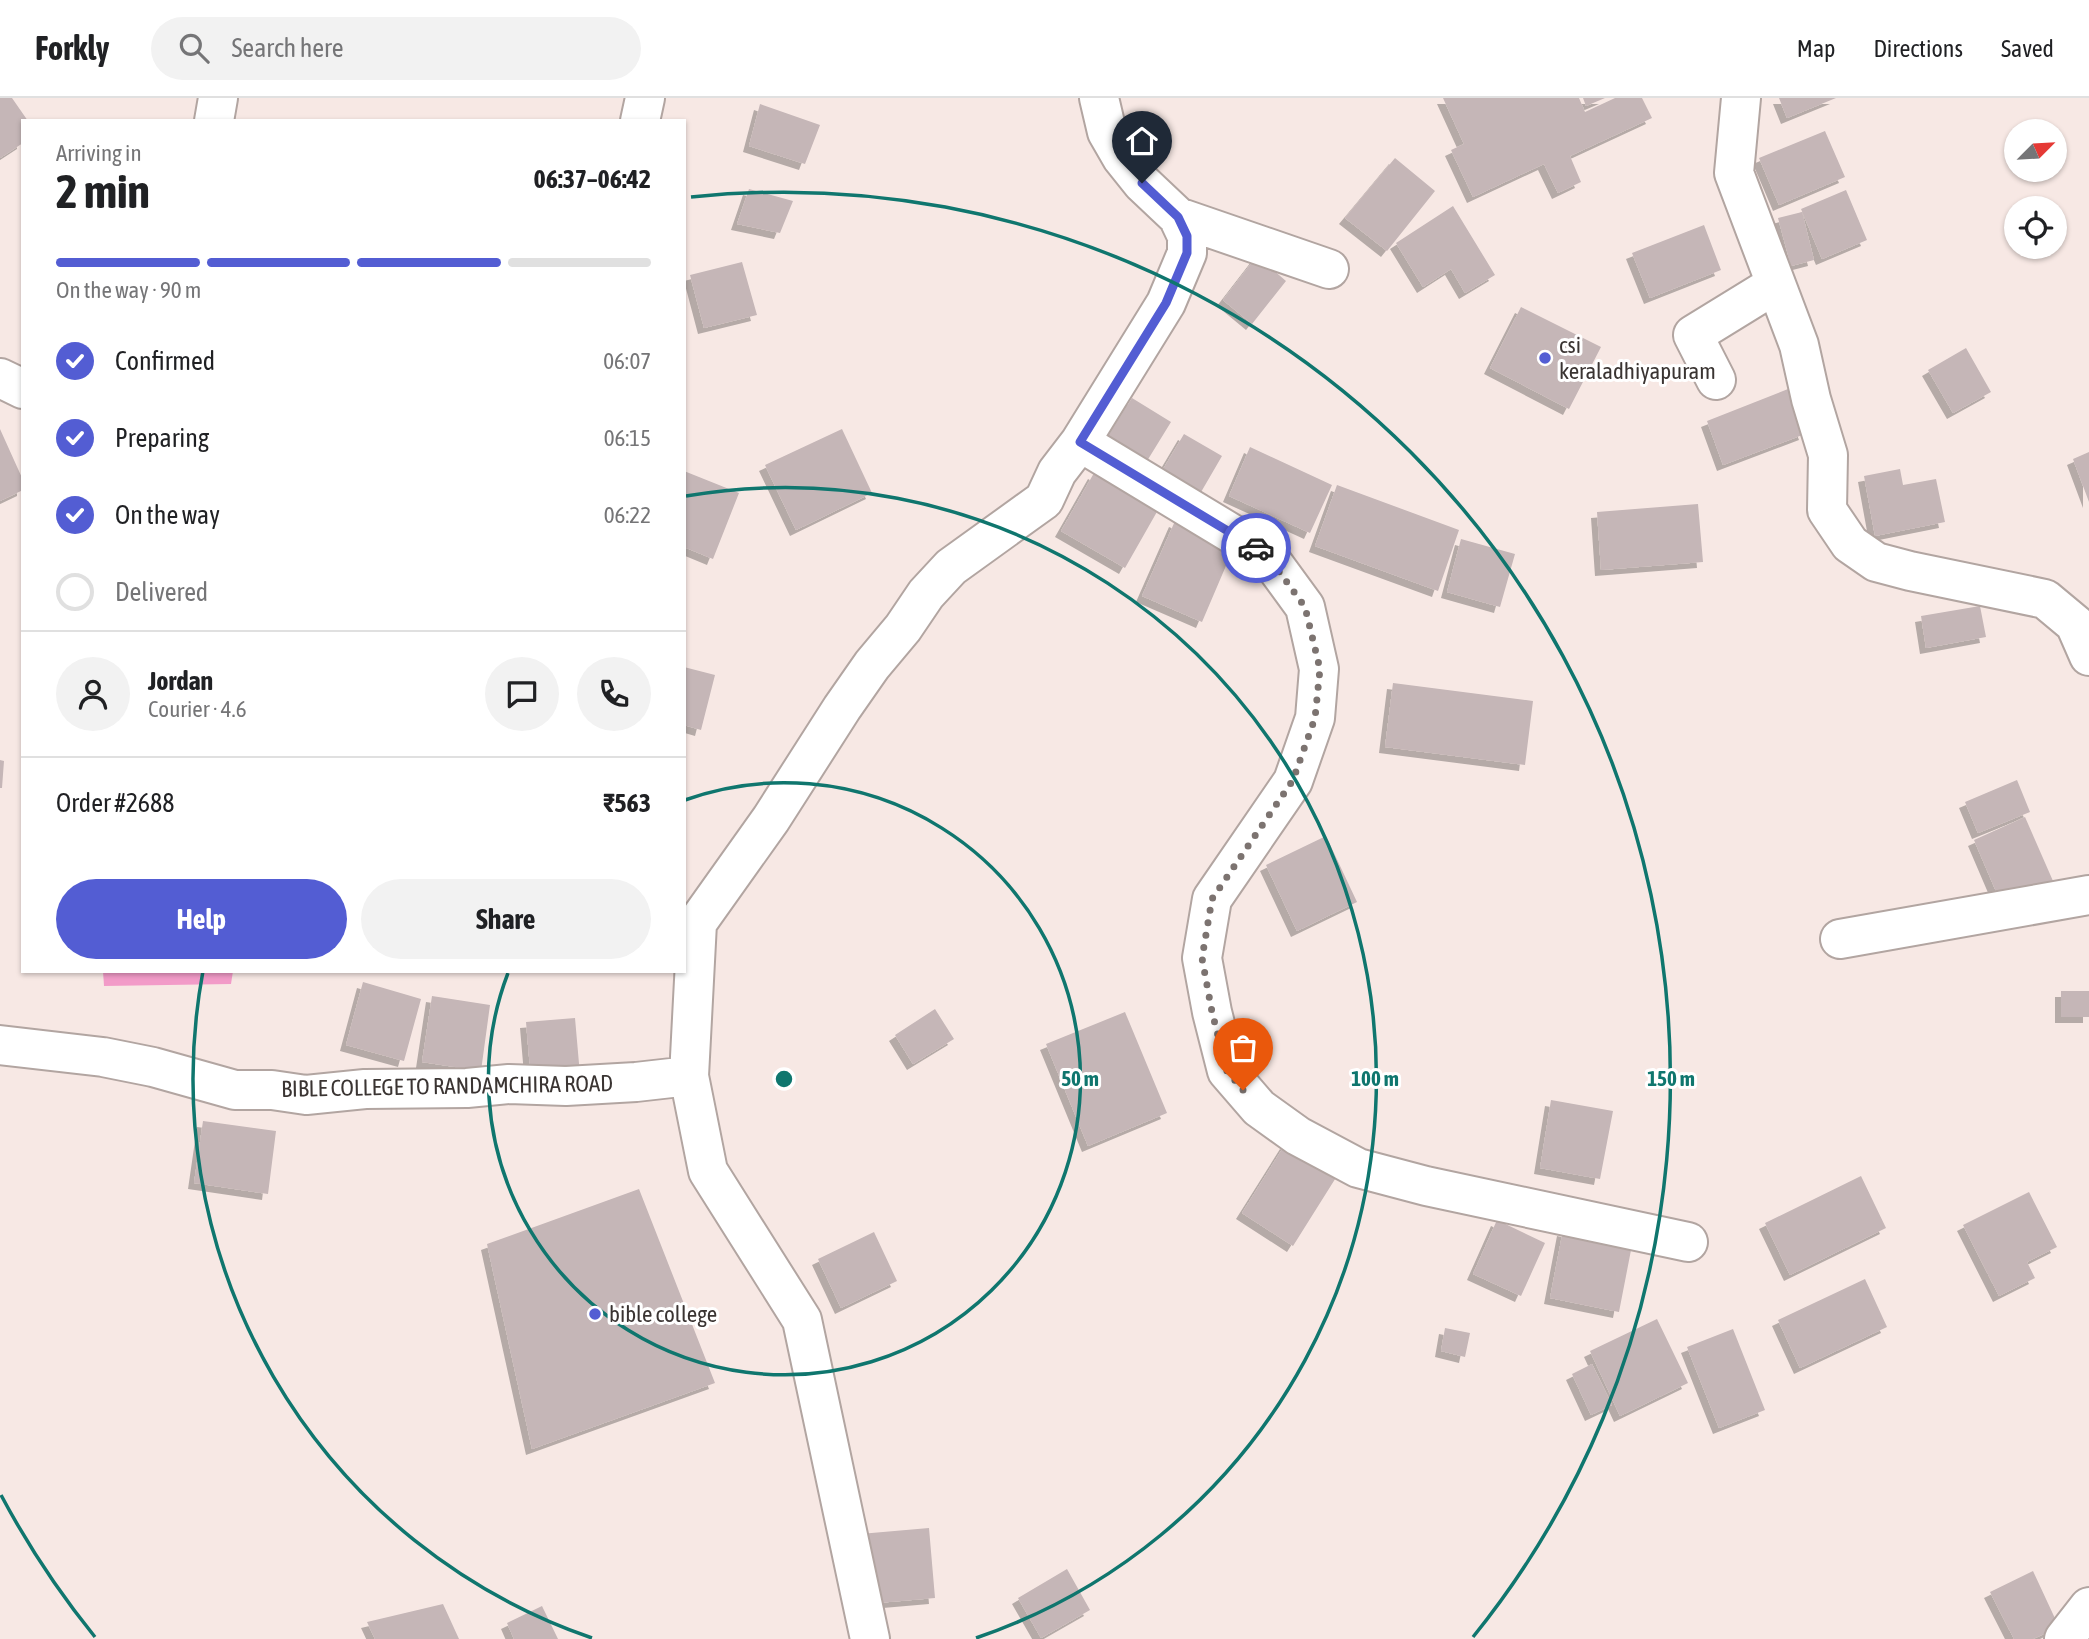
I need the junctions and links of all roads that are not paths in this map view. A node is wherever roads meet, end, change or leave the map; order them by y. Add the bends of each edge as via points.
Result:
1 (218, 98) edge
2 (645, 98) edge
3 (1099, 98) edge
4 (1741, 98) edge
5 (214, 119) edge
6 (640, 119) edge
7 (1178, 217) junction
8 (1329, 269) dead end
9 (1776, 284) junction
10 (0, 378) edge
11 (1716, 380) dead end
12 (21, 388) edge
13 (1080, 442) junction
14 (2089, 656) edge
15 (2089, 895) edge
16 (1840, 939) dead end
17 (0, 1045) edge
18 (690, 1076) junction
19 (1688, 1242) dead end
20 (2089, 1607) edge
21 (870, 1639) edge
22 (2064, 1639) edge

1 - 5 street
2 - 6 street
3 - 7 street via 1107,132 1122,158
4 - 9 street via 1734,173
7 - 8 street
7 - 13 street via 1187,236 1187,253 1166,303
9 - 11 street via 1693,335
9 - 14 street via 1828,455 1827,510 1850,544 1876,562 2045,599 2074,624
10 - 12 street
13 - 18 street via 1044,499 951,567 926,594 872,665 696,923
13 - 19 street via 1267,555 1305,607 1320,669 1315,718 1293,780 1212,899 1202,958 1227,1071 1259,1108 1298,1136 1358,1168
15 - 16 street
17 - 18 street, BIBLE COLLEGE TO RANDAMCHIRA ROAD via 103,1057 235,1090 306,1095 509,1084 566,1086
18 - 21 street via 708,1171 802,1320
20 - 22 street

